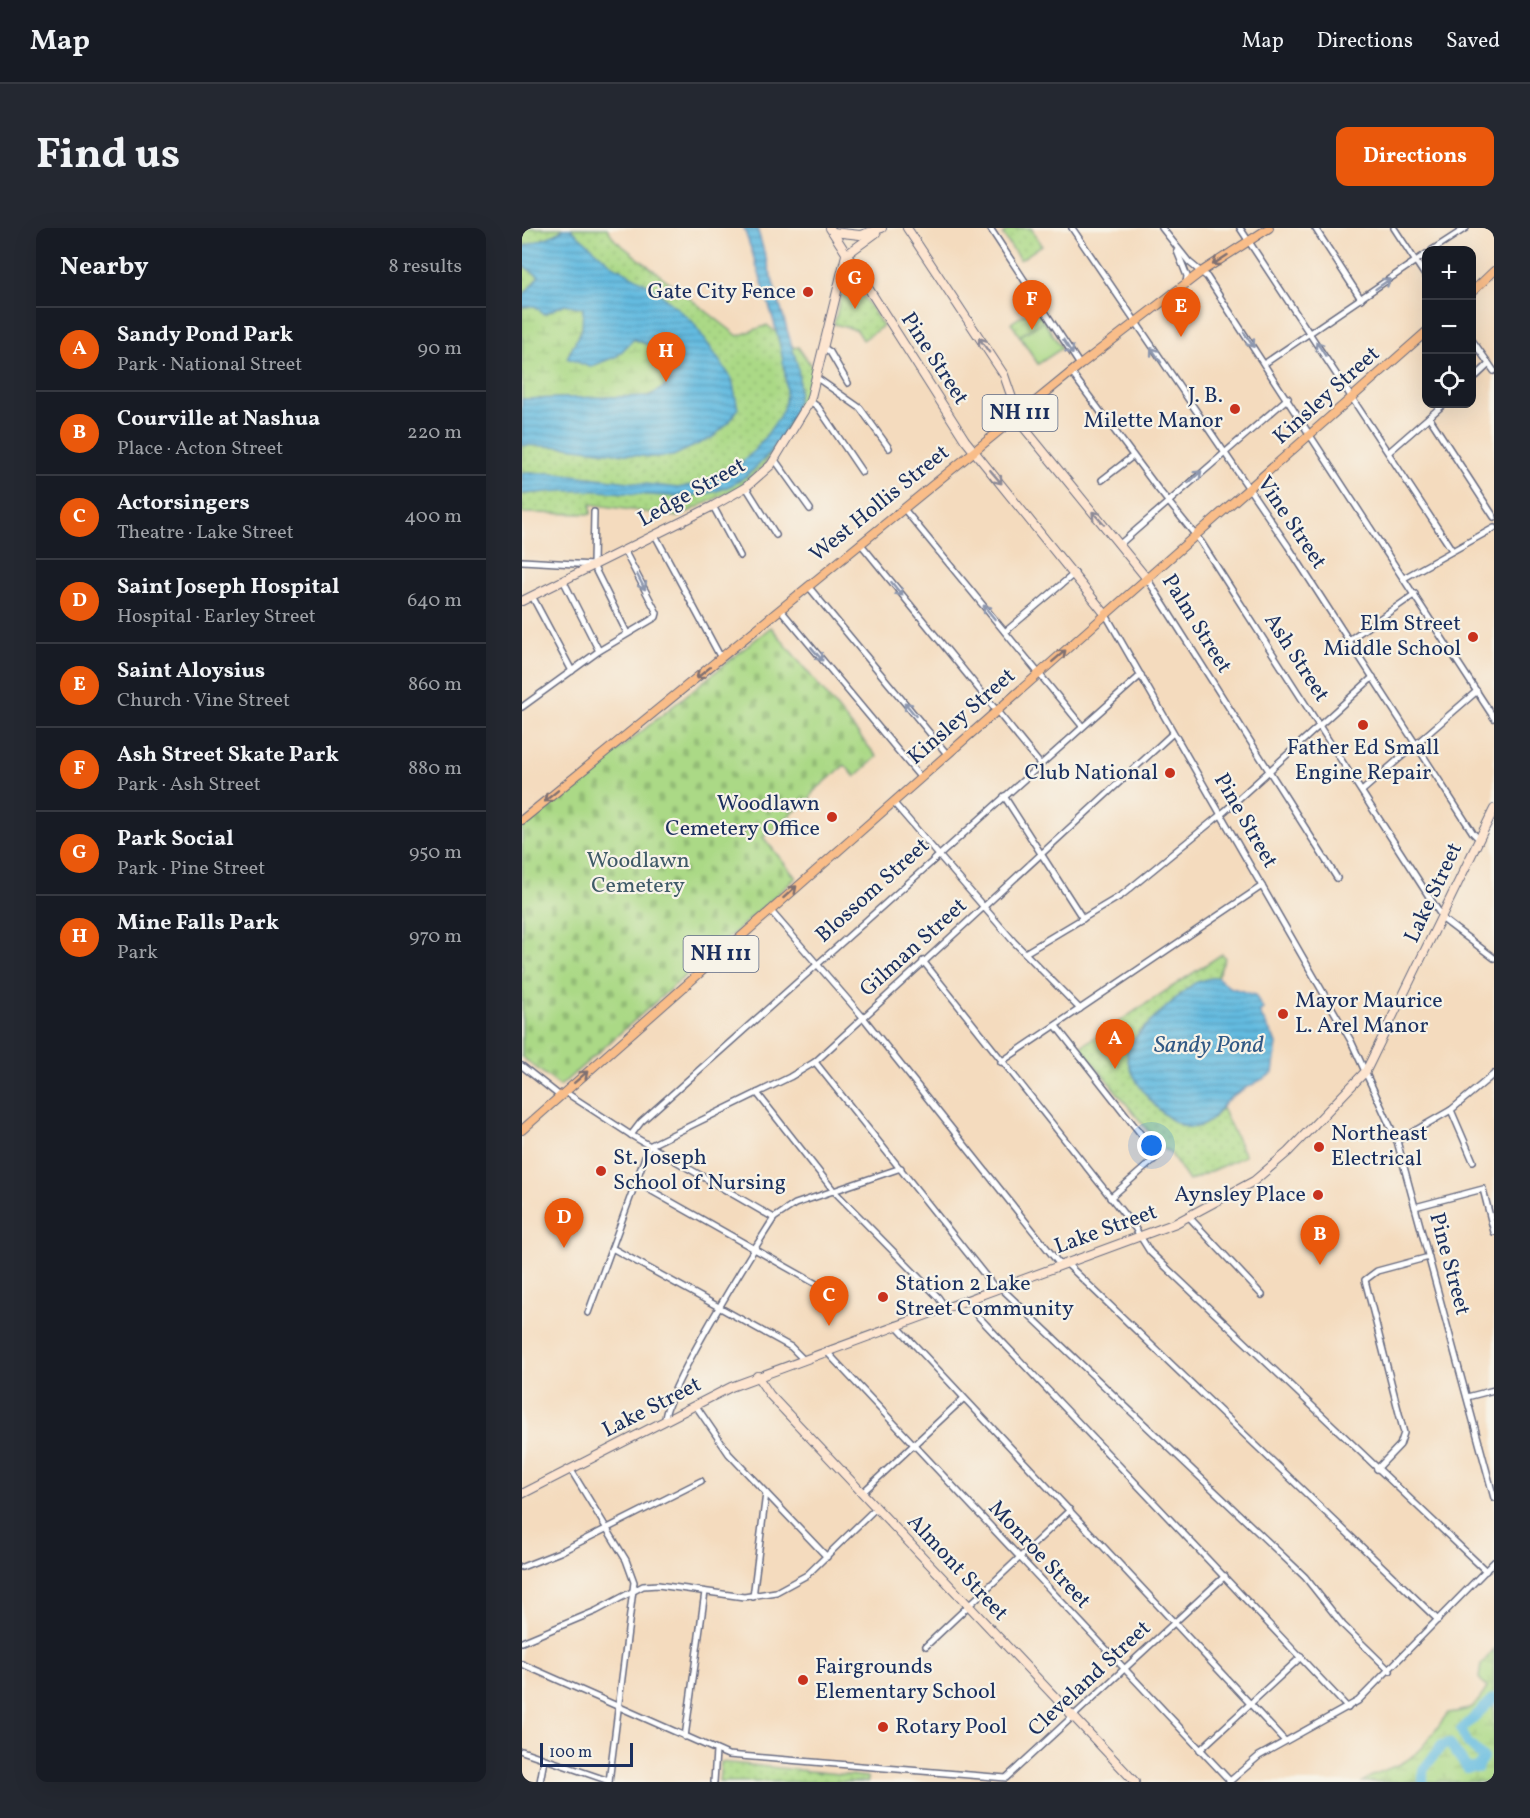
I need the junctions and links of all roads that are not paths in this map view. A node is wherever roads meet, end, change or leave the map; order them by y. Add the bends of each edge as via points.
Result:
1 (882, 228) edge
2 (907, 228) edge
3 (990, 228) edge
4 (1072, 228) edge
5 (1162, 228) edge
6 (1240, 228) edge
7 (1269, 228) edge
8 (1315, 228) edge
9 (1394, 228) edge
10 (1466, 228) edge
11 (831, 230) edge
12 (1249, 242) junction
13 (1173, 244) junction
14 (1438, 246) edge
15 (846, 255) junction
16 (1422, 257) edge
17 (1416, 262) junction
18 (1422, 270) edge
19 (1494, 271) edge
20 (1201, 272) junction
21 (1186, 283) junction
22 (1476, 288) edge
23 (1361, 299) junction
24 (1134, 322) junction
25 (1311, 333) junction
26 (1422, 336) edge
27 (1476, 346) edge
28 (823, 348) junction
29 (1264, 364) junction
30 (1489, 364) junction
31 (1080, 365) junction
32 (1494, 371) edge
33 (1071, 372) junction
34 (1476, 376) edge
35 (817, 378) junction
36 (848, 383) dead end
37 (1288, 398) junction
38 (1353, 398) junction
39 (1013, 399) junction
40 (810, 401) junction
41 (1029, 405) junction
42 (1439, 408) edge
43 (1017, 415) junction
44 (1429, 417) junction
45 (1311, 435) junction
46 (889, 448) dead end
47 (974, 451) junction
48 (1224, 452) junction
49 (1389, 452) junction
50 (1133, 456) junction
51 (775, 460) junction
52 (862, 472) dead end
53 (1102, 480) dead end
54 (746, 487) junction
55 (1249, 489) junction
56 (1168, 502) junction
57 (713, 506) junction
58 (810, 509) dead end
59 (904, 509) junction
60 (594, 512) dead end
61 (1494, 517) edge
62 (1494, 528) edge
63 (655, 535) junction
64 (776, 535) dead end
65 (1197, 536) junction
66 (860, 543) junction
67 (1120, 544) junction
68 (624, 550) junction
69 (1452, 550) junction
70 (740, 556) dead end
71 (522, 561) edge
72 (593, 566) junction
73 (1075, 573) junction
74 (1404, 578) junction
75 (563, 580) junction
76 (1148, 580) junction
77 (807, 586) junction
78 (1415, 594) junction
79 (532, 596) junction
80 (522, 601) edge
81 (780, 609) junction
82 (1107, 615) junction
83 (1005, 632) junction
84 (627, 633) junction
85 (1349, 640) junction
86 (599, 651) junction
87 (721, 658) junction
88 (572, 671) junction
89 (1040, 673) junction
90 (1142, 675) junction
91 (1373, 677) junction
92 (1478, 691) junction
93 (522, 707) edge
94 (998, 711) junction
95 (1494, 718) edge
96 (1082, 726) junction
97 (1319, 726) junction
98 (1173, 733) junction
99 (1416, 745) junction
100 (947, 754) junction
101 (1041, 764) junction
102 (1269, 772) junction
103 (921, 777) junction
104 (1362, 791) junction
105 (1004, 796) junction
106 (893, 802) junction
107 (1494, 809) edge
108 (1220, 815) junction
109 (522, 820) edge
110 (1479, 838) junction
111 (1042, 854) junction
112 (938, 855) junction
113 (1337, 878) dead end
114 (1262, 886) junction
115 (984, 907) junction
116 (770, 910) junction
117 (1442, 916) junction
118 (1083, 919) junction
119 (1025, 952) junction
120 (1494, 958) edge
121 (923, 961) junction
122 (816, 964) junction
123 (1080, 1009) junction
124 (862, 1016) junction
125 (1056, 1026) junction
126 (815, 1062) junction
127 (1001, 1062) junction
128 (522, 1066) edge
129 (1366, 1071) junction
130 (1494, 1074) edge
131 (757, 1093) junction
132 (562, 1094) junction
133 (1451, 1110) junction
134 (522, 1130) edge
135 (630, 1136) junction
136 (1397, 1141) junction
137 (649, 1146) junction
138 (1473, 1161) dead end
139 (901, 1168) junction
140 (636, 1182) junction
141 (834, 1191) junction
142 (1110, 1198) junction
143 (1415, 1207) junction
144 (1190, 1217) junction
145 (774, 1218) junction
146 (1494, 1233) edge
147 (1139, 1237) junction
148 (612, 1248) junction
149 (754, 1249) junction
150 (1429, 1257) junction
151 (1064, 1265) junction
152 (998, 1288) junction
153 (834, 1294) dead end
154 (1262, 1295) dead end
155 (968, 1299) junction
156 (945, 1307) junction
157 (721, 1308) junction
158 (588, 1313) dead end
159 (896, 1325) junction
160 (826, 1351) junction
161 (803, 1359) junction
162 (757, 1376) junction
163 (1494, 1390) edge
164 (1467, 1397) junction
165 (963, 1399) junction
166 (696, 1406) junction
167 (665, 1421) junction
168 (913, 1445) junction
169 (1377, 1469) junction
170 (571, 1470) junction
171 (700, 1481) dead end
172 (766, 1493) junction
173 (862, 1493) junction
174 (522, 1494) edge
175 (1494, 1498) edge
176 (876, 1508) junction
177 (1070, 1510) junction
178 (606, 1528) junction
179 (827, 1557) junction
180 (1020, 1557) junction
181 (1494, 1562) edge
182 (522, 1567) edge
183 (1486, 1571) junction
184 (1225, 1576) junction
185 (634, 1590) junction
186 (705, 1592) junction
187 (753, 1597) junction
188 (968, 1605) junction
189 (1438, 1620) junction
190 (1174, 1623) junction
191 (522, 1642) edge
192 (926, 1646) dead end
193 (1301, 1657) junction
194 (522, 1664) edge
195 (1125, 1669) junction
196 (1390, 1671) junction
197 (1250, 1703) junction
198 (618, 1708) junction
199 (1348, 1708) junction
200 (1074, 1718) junction
201 (685, 1737) junction
202 (1285, 1741) junction
203 (1200, 1750) junction
204 (522, 1751) edge
205 (716, 1751) junction
206 (544, 1760) junction
207 (540, 1782) edge
208 (609, 1782) edge
209 (714, 1782) edge
210 (1134, 1782) edge
211 (1229, 1782) edge

1 - 11 street via 861,235
1 - 15 street
39 -> 2 street, Palm Street via 1004,375
3 -> 31 street
4 - 24 street, Vine Street
5 - 13 street
6 - 12 street
7 - 12 main road, West Hollis Street / NH 111
8 - 23 street
9 - 17 street
10 - 14 street
11 - 15 street, Pine Street
12 -> 20 main road, West Hollis Street / NH 111
12 - 25 street
13 - 20 street
13 - 21 street via 1187,276
15 - 28 street, Ledge Street
15 - 47 street, Pine Street
16 - 17 street
17 - 18 street
23 -> 17 street
19 - 22 main road
20 - 21 main road, West Hollis Street / NH 111
20 -> 29 street
21 - 24 main road, West Hollis Street / NH 111
23 - 25 street
24 - 31 main road, West Hollis Street / NH 111
48 -> 24 street, Vine Street
25 - 29 street
38 -> 25 street
26 - 38 main road, Kinsley Street / NH 111
27 - 30 street
28 - 35 street, Ledge Street
28 - 36 street via 830,352
29 - 37 street
30 - 32 street
30 - 34 street
31 - 33 main road, West Hollis Street / NH 111
33 - 41 main road, West Hollis Street / NH 111
33 - 50 street, Ash Street
35 - 40 street, Ledge Street
35 - 46 street via 859,407
37 - 45 street
37 - 48 street
38 - 45 main road, Kinsley Street / NH 111
38 - 49 street
39 - 41 street
39 - 43 street, Palm Street
40 - 51 street, Ledge Street
40 - 52 street
41 - 43 main road, West Hollis Street / NH 111
42 - 44 street
43 - 47 main road, West Hollis Street / NH 111
67 -> 43 street, Palm Street
44 - 49 street
44 - 61 street
45 - 55 main road, Kinsley Street / NH 111
45 - 74 street
47 - 59 main road, West Hollis Street / NH 111
47 -> 73 street, Pine Street
48 - 55 street, Vine Street
56 -> 48 street
49 - 69 street
50 - 53 street
50 - 56 street, Ash Street
51 - 54 street, Ledge Street
51 - 58 street
54 - 57 street, Ledge Street
54 - 64 street
55 - 65 main road, Kinsley Street / NH 111
55 - 85 street, Vine Street
56 - 65 street, Ash Street
56 - 67 street
57 - 63 street, Ledge Street
57 - 70 street
59 - 66 main road, West Hollis Street / NH 111
83 -> 59 street
60 - 72 street
62 - 69 street
63 - 68 street, Ledge Street
63 - 87 street
65 - 76 main road, Kinsley Street / NH 111
65 - 97 street, Ash Street
66 - 77 main road, West Hollis Street / NH 111
66 -> 94 street
67 - 76 street, Palm Street
68 - 72 street, Ledge Street
68 -> 84 street via 657,615
69 - 74 street
71 - 72 street
72 - 75 street, Ledge Street
72 - 84 street
73 - 82 street, Pine Street
73 - 83 street
74 - 78 street
75 - 79 street, Ledge Street
75 - 86 street
76 - 82 main road, Kinsley Street / NH 111
76 - 102 street, Palm Street
77 - 81 main road, West Hollis Street / NH 111
100 -> 77 street
78 - 85 street
78 - 92 street
79 - 80 street, Ledge Street
79 - 88 street
81 - 87 main road, West Hollis Street / NH 111
81 -> 103 street
89 -> 82 main road, Kinsley Street / NH 111
82 - 90 street, Pine Street
83 - 89 street
84 - 86 street
85 - 91 street, Vine Street
86 - 88 street
87 -> 109 main road, West Hollis Street / NH 111
88 - 93 street
89 - 94 main road, Kinsley Street / NH 111
89 - 96 street
90 - 96 street, Blossom Street
90 - 98 street, Pine Street
91 - 97 street
91 - 99 street, Vine Street
92 - 95 street
92 - 99 street
94 - 100 main road, Kinsley Street / NH 111
94 - 101 street
96 - 101 street, Blossom Street
97 - 102 street
97 - 104 street, Ash Street
98 - 108 street, Pine Street
98 - 111 street, Gilman Street
99 - 104 street
99 - 110 street, Vine Street
100 - 103 main road, Kinsley Street / NH 111
101 - 105 street, Blossom Street
102 - 108 street
102 - 113 street, Palm Street
103 - 106 main road, Kinsley Street / NH 111
104 - 117 street, Ash Street
105 - 111 street
105 - 112 street, Blossom Street
106 - 112 street
116 -> 106 main road, Kinsley Street / NH 111
107 - 110 street, Lake Street
108 - 114 street, Pine Street
108 - 118 street via 1122,895
110 - 117 street, Lake Street
111 - 115 street, Gilman Street
111 - 118 street
112 - 115 street
112 - 122 street, Blossom Street
114 - 123 street
114 - 129 street, Pine Street
115 - 119 street
115 - 121 street, Gilman Street
116 - 122 street
132 -> 116 main road, Kinsley Street / NH 111
117 - 120 street, Ash Street
117 - 129 street, Lake Street
118 - 119 street
119 - 123 street
121 - 124 street, Gilman Street
121 - 127 street
122 - 124 street
122 - 135 street, Blossom Street
123 - 125 street
124 - 126 street, Gilman Street
124 - 151 street
125 - 127 street
125 - 142 street via 1158,1156
126 - 131 street, Gilman Street
126 - 139 street
127 - 142 street
128 - 132 street
129 - 136 street, Pine Street
129 - 144 street, Lake Street via 1265,1173
130 - 133 street
131 - 137 street, Gilman Street
131 - 141 street
132 - 134 main road, Kinsley Street / NH 111
132 - 135 street
133 - 136 street
133 - 138 street
135 - 137 street
136 - 143 street, Pine Street
137 - 140 street
137 - 145 street
139 - 141 street
139 - 152 street
140 - 148 street
140 - 149 street
141 - 145 street via 788,1207
141 - 156 street
142 - 147 street
143 - 146 street via 1483,1189
143 - 150 street, Pine Street
144 - 147 street, Lake Street
144 - 154 street
145 - 149 street
147 - 151 street, Lake Street
147 - 169 street via 1202,1304
148 - 157 street
148 - 158 street
149 - 153 street
149 - 157 street
150 - 164 street, Pine Street
150 - 169 street via 1377,1271 1365,1280 1404,1433 1400,1446
151 - 152 street, Lake Street
151 - 189 street
152 - 155 street, Lake Street
152 - 196 street via 1305,1577 1343,1625
155 - 156 street, Lake Street
155 - 184 street via 976,1314
156 - 159 street, Lake Street
157 - 161 street via 791,1347
157 - 167 street via 667,1405
159 - 160 street, Lake Street
159 - 165 street
160 - 161 street, Lake Street
160 - 168 street, Monroe Street
161 - 162 street, Lake Street
162 - 166 street, Lake Street
162 - 173 street, Almont Street via 770,1395
163 - 164 street
164 - 175 street, Pine Street
165 - 168 street
165 - 177 street
166 - 167 street, Lake Street
166 - 172 street via 729,1454
167 - 170 street, Lake Street
168 - 173 street
168 - 180 street, Monroe Street
169 - 183 street
170 - 174 street, Lake Street
170 - 178 street
171 - 178 street
172 - 179 street
172 - 187 street
173 - 176 street, Almont Street
176 - 179 street
176 - 188 street, Almont Street
177 - 180 street
177 - 190 street
178 - 182 street
178 - 185 street via 630,1566
179 - 187 street via 792,1585
180 - 188 street
180 - 195 street, Monroe Street
181 - 183 street
183 - 189 street
184 - 190 street, Cleveland Street
184 - 193 street
185 - 186 street via 651,1585
185 - 191 street via 596,1611
185 - 198 street
186 - 187 street
186 - 201 street
188 - 192 street
188 - 200 street, Almont Street
189 - 196 street
190 - 195 street, Cleveland Street
190 - 197 street
193 - 197 street
193 - 199 street
194 - 198 street, Cleveland Street
195 - 200 street, Cleveland Street
195 - 203 street, Monroe Street
196 - 199 street
197 - 202 street
197 - 203 street
198 - 201 street, Cleveland Street
198 - 208 street
199 - 202 street
200 - 205 street, Cleveland Street via 1016,1772 1000,1779 744,1757
200 - 210 street, Almont Street
201 - 205 street, Cleveland Street
202 - 211 street via 1259,1756
203 - 211 street, Monroe Street
204 - 206 street
205 - 209 street
206 - 207 street
206 - 208 street

